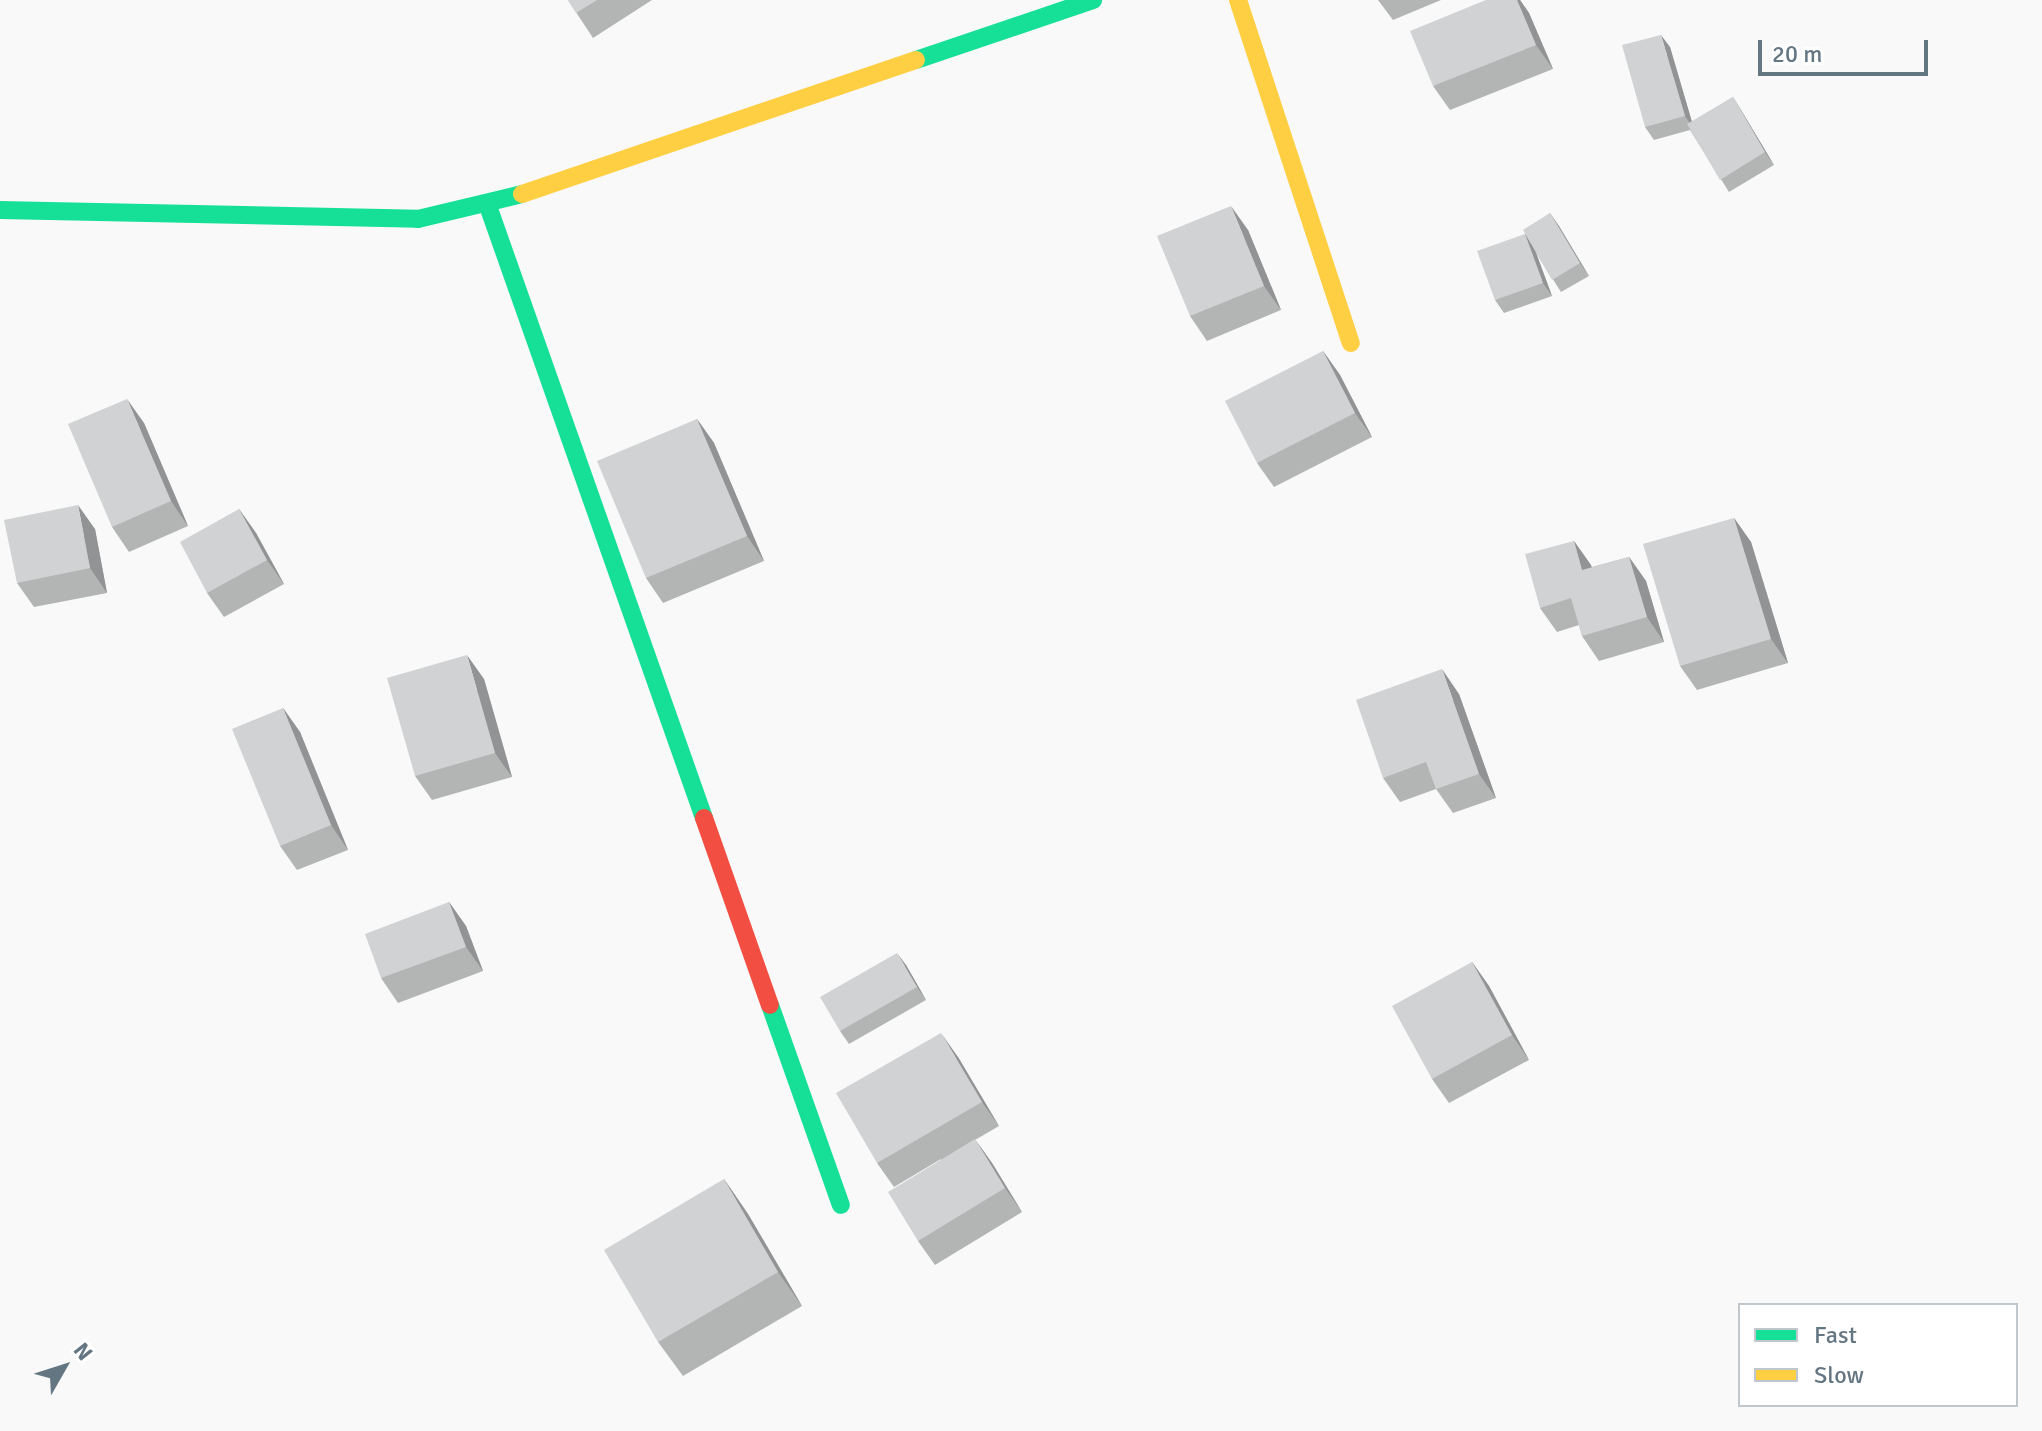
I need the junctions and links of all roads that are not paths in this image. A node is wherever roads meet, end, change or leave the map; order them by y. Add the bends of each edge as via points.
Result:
1 (1093, 0) edge
2 (1238, 0) edge
3 (488, 206) junction
4 (0, 210) edge
5 (1351, 343) dead end
6 (841, 1205) dead end

1 - 3 street
2 - 5 street
3 - 4 street via 418,219
3 - 6 street

